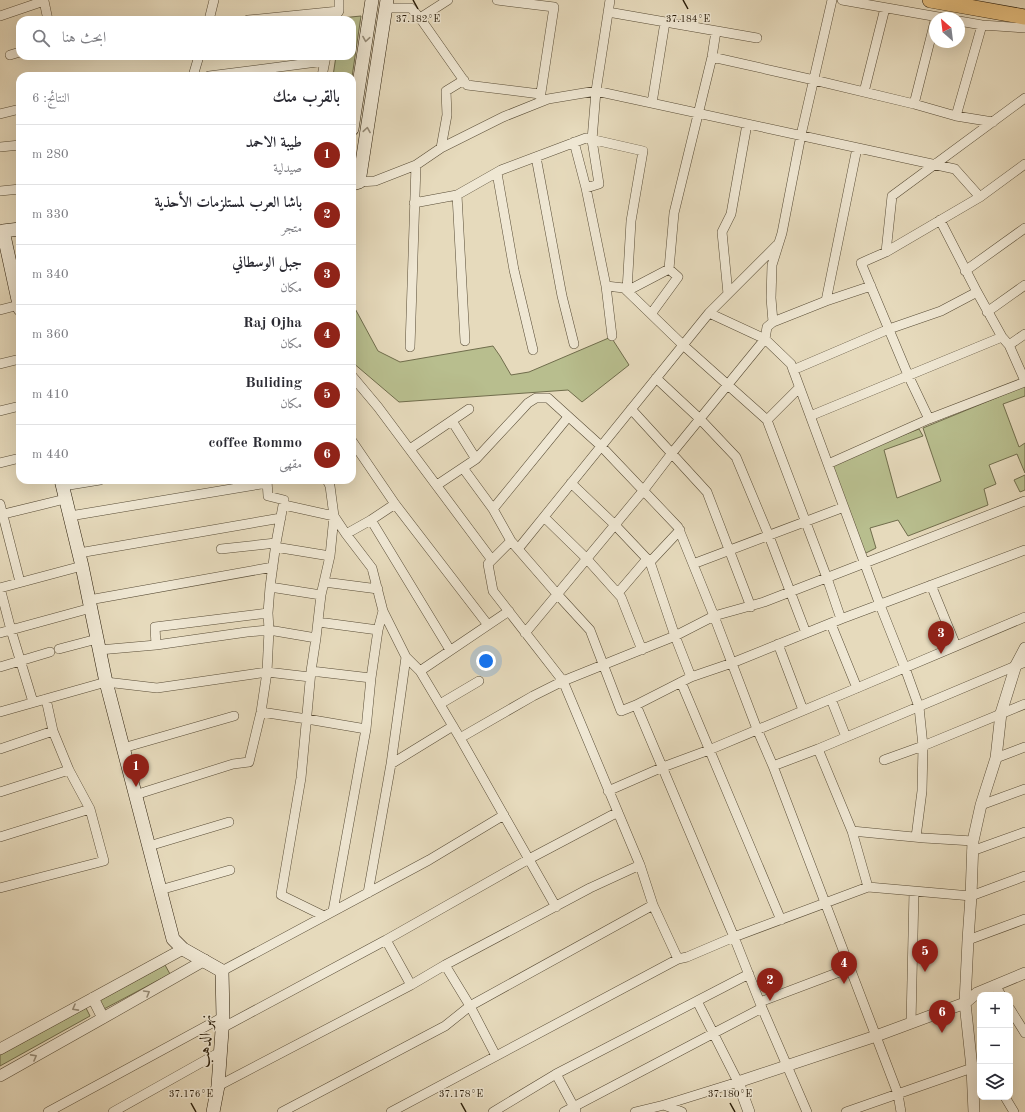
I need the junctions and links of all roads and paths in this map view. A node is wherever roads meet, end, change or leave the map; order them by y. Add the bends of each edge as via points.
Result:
1 (44, 0) edge
2 (214, 0) edge
3 (339, 0) edge
4 (372, 0) edge
5 (448, 0) edge
6 (497, 0) edge
7 (610, 0) edge
8 (832, 0) edge
9 (842, 0) edge
10 (930, 0) edge
11 (386, 4) edge
12 (885, 8) junction
13 (339, 10) junction
14 (608, 12) junction
15 (0, 16) edge
16 (47, 16) edge
17 (210, 16) edge
18 (284, 16) edge
19 (335, 16) edge
20 (929, 16) edge
21 (1025, 17) edge
22 (420, 18) junction
23 (665, 22) junction
24 (965, 22) edge
25 (982, 25) junction
26 (1025, 28) edge
27 (716, 31) junction
28 (758, 38) dead end
29 (930, 48) edge
30 (16, 53) edge
31 (10, 55) dead end
32 (712, 57) junction
33 (198, 60) edge
34 (318, 60) edge
35 (325, 60) edge
36 (194, 72) edge
37 (236, 72) edge
38 (323, 72) edge
39 (464, 80) junction
40 (814, 80) junction
41 (596, 91) junction
42 (864, 92) junction
43 (540, 98) junction
44 (1025, 98) edge
45 (356, 103) edge
46 (652, 103) junction
47 (914, 104) junction
48 (16, 110) edge
49 (698, 113) junction
50 (0, 114) edge
51 (956, 116) junction
52 (993, 122) junction
53 (747, 124) junction
54 (801, 135) junction
55 (592, 140) junction
56 (574, 142) junction
57 (16, 145) edge
58 (0, 147) edge
59 (442, 148) junction
60 (857, 148) junction
61 (536, 157) junction
62 (1025, 164) edge
63 (416, 165) junction
64 (935, 165) junction
65 (497, 173) junction
66 (356, 177) edge
67 (356, 183) edge
68 (586, 188) junction
69 (16, 189) edge
70 (0, 191) edge
71 (457, 195) junction
72 (980, 197) junction
73 (414, 203) junction
74 (940, 220) junction
75 (1025, 228) edge
76 (16, 229) edge
77 (779, 243) junction
78 (3, 244) edge
79 (886, 252) junction
80 (669, 269) junction
81 (965, 270) junction
82 (1025, 284) edge
83 (606, 286) junction
84 (871, 286) junction
85 (627, 291) junction
86 (977, 292) junction
87 (728, 294) junction
88 (16, 295) edge
89 (826, 301) junction
90 (16, 307) edge
91 (0, 310) edge
92 (987, 312) junction
93 (708, 313) junction
94 (651, 314) junction
95 (773, 322) junction
96 (889, 329) junction
97 (1025, 334) edge
98 (612, 336) dead end
99 (1002, 337) junction
100 (765, 339) junction
101 (465, 342) dead end
102 (574, 344) dead end
103 (683, 345) junction
104 (1009, 345) junction
105 (410, 347) dead end
106 (532, 350) dead end
107 (16, 360) edge
108 (0, 364) edge
109 (793, 370) junction
110 (908, 375) junction
111 (656, 378) junction
112 (356, 381) edge
113 (1025, 381) edge
114 (728, 384) junction
115 (799, 388) junction
116 (16, 407) edge
117 (469, 409) dead end
118 (631, 409) junction
119 (0, 411) edge
120 (810, 415) junction
121 (568, 417) junction
122 (700, 419) junction
123 (452, 420) junction
124 (767, 420) junction
125 (929, 420) junction
126 (601, 446) junction
127 (356, 447) edge
128 (410, 449) junction
129 (672, 453) junction
130 (16, 459) edge
131 (476, 459) junction
132 (0, 463) edge
133 (828, 464) junction
134 (463, 468) junction
135 (571, 483) junction
136 (82, 484) edge
137 (250, 484) edge
138 (267, 484) edge
139 (329, 484) edge
140 (437, 485) junction
141 (63, 488) edge
142 (643, 491) junction
143 (1025, 501) edge
144 (0, 504) edge
145 (395, 504) junction
146 (284, 505) junction
147 (844, 507) junction
148 (493, 509) junction
149 (1, 515) edge
150 (70, 516) junction
151 (334, 516) junction
152 (544, 517) junction
153 (281, 518) junction
154 (371, 520) junction
155 (805, 522) junction
156 (615, 525) junction
157 (680, 530) junction
158 (346, 534) junction
159 (769, 536) junction
160 (511, 541) junction
161 (276, 545) junction
162 (221, 549) dead end
163 (518, 549) junction
164 (730, 550) junction
165 (1025, 550) edge
166 (330, 556) junction
167 (586, 558) junction
168 (80, 560) junction
169 (492, 560) junction
170 (649, 561) junction
171 (864, 563) junction
172 (693, 564) junction
173 (273, 567) junction
174 (827, 578) junction
175 (20, 582) junction
176 (324, 582) junction
177 (931, 585) junction
178 (270, 587) junction
179 (0, 588) edge
180 (378, 589) junction
181 (790, 592) junction
182 (618, 593) junction
183 (557, 594) junction
184 (321, 595) junction
185 (90, 604) junction
186 (880, 605) junction
187 (751, 607) junction
188 (383, 611) junction
189 (509, 611) junction
190 (268, 613) junction
191 (714, 616) junction
192 (1025, 617) edge
193 (842, 619) junction
194 (318, 622) junction
195 (831, 624) junction
196 (488, 625) junction
197 (11, 630) junction
198 (269, 630) junction
199 (378, 630) junction
200 (0, 633) edge
201 (525, 633) junction
202 (806, 633) junction
203 (675, 636) junction
204 (316, 638) junction
205 (778, 644) junction
206 (98, 645) junction
207 (156, 645) junction
208 (956, 646) junction
209 (1025, 648) edge
210 (450, 650) junction
211 (642, 650) junction
212 (406, 657) junction
213 (21, 661) junction
214 (732, 663) junction
215 (604, 664) junction
216 (1021, 664) edge
217 (0, 667) edge
218 (905, 668) junction
219 (420, 671) junction
220 (267, 672) junction
221 (311, 674) junction
222 (691, 677) junction
223 (371, 678) junction
224 (480, 681) dead end
225 (563, 681) junction
226 (106, 682) junction
227 (681, 682) junction
228 (857, 688) junction
229 (46, 699) junction
230 (831, 699) junction
231 (33, 702) junction
232 (440, 704) junction
233 (1025, 704) edge
234 (636, 705) junction
235 (918, 707) junction
236 (803, 710) junction
237 (0, 712) edge
238 (260, 712) junction
239 (1001, 713) junction
240 (234, 716) dead end
241 (306, 719) junction
242 (453, 726) junction
243 (366, 729) junction
244 (757, 729) junction
245 (54, 731) junction
246 (460, 738) junction
247 (846, 738) junction
248 (923, 746) junction
249 (1025, 747) edge
250 (123, 748) junction
251 (0, 749) edge
252 (818, 749) junction
253 (709, 750) junction
254 (996, 758) junction
255 (884, 760) dead end
256 (391, 764) junction
257 (773, 766) junction
258 (663, 767) junction
259 (69, 770) junction
260 (1025, 789) edge
261 (608, 791) junction
262 (0, 792) edge
263 (135, 795) junction
264 (981, 805) junction
265 (90, 809) junction
266 (618, 812) junction
267 (504, 815) junction
268 (229, 822) dead end
269 (852, 831) junction
270 (1025, 832) edge
271 (0, 837) edge
272 (916, 837) junction
273 (149, 846) junction
274 (972, 846) junction
275 (529, 859) junction
276 (640, 865) junction
277 (230, 870) dead end
278 (1025, 876) edge
279 (868, 887) junction
280 (0, 888) edge
281 (160, 890) junction
282 (914, 891) junction
283 (368, 892) junction
284 (971, 896) junction
285 (824, 903) junction
286 (653, 905) junction
287 (556, 907) junction
288 (333, 911) junction
289 (324, 916) junction
290 (1025, 919) edge
291 (781, 920) junction
292 (734, 937) junction
293 (386, 940) junction
294 (968, 940) junction
295 (183, 949) junction
296 (678, 958) junction
297 (205, 960) junction
298 (445, 965) junction
299 (850, 968) junction
300 (222, 971) junction
301 (1025, 973) edge
302 (749, 974) junction
303 (411, 985) junction
304 (995, 985) junction
305 (999, 992) edge
306 (93, 998) junction
307 (697, 1001) junction
308 (965, 1003) junction
309 (761, 1005) junction
310 (470, 1006) junction
311 (1013, 1014) edge
312 (103, 1018) junction
313 (223, 1022) junction
314 (911, 1023) junction
315 (714, 1033) junction
316 (1025, 1033) edge
317 (876, 1036) junction
318 (0, 1049) edge
319 (220, 1052) junction
320 (496, 1056) junction
321 (788, 1065) junction
322 (976, 1067) edge
323 (556, 1074) junction
324 (0, 1076) edge
325 (738, 1082) junction
326 (218, 1086) junction
327 (898, 1094) junction
328 (1007, 1100) edge
329 (664, 1105) junction
330 (575, 1109) edge
331 (48, 1112) edge
332 (113, 1112) edge
333 (213, 1112) edge
334 (282, 1112) edge
335 (391, 1112) edge
336 (492, 1112) edge
337 (564, 1112) edge
338 (636, 1112) edge
339 (682, 1112) edge
340 (749, 1112) edge
341 (807, 1112) edge
342 (846, 1112) edge
343 (901, 1112) edge
344 (974, 1112) edge
345 (1014, 1112) edge

1 - 15 street
1 - 16 street
2 - 17 street
3 - 13 street
4 -> 45 main road
5 - 22 street
6 - 43 street via 554,8
7 - 14 street
8 - 40 street
9 - 12 street
10 - 21 highway
11 - 22 street via 411,8
66 -> 11 main road
12 - 20 street
12 - 42 street
13 - 18 street
13 - 19 street
14 - 23 street
14 - 41 street
22 - 39 street
23 - 27 street
23 - 46 street
24 - 25 street
25 - 26 street
25 - 51 street
27 - 28 street
27 - 32 street
29 - 47 street
30 - 31 street
32 - 40 street
32 - 49 street
33 - 36 street
34 - 37 street
35 - 38 street
39 - 43 street via 467,86
39 - 59 street via 446,91 447,115
40 - 42 street
40 - 54 street
41 - 43 street via 548,100
41 - 46 street
41 - 55 street
42 - 47 street
43 - 59 street
44 - 52 street
46 - 49 street
47 - 51 street
48 - 50 street
49 - 53 street
49 - 80 street via 674,213
51 - 52 street
52 - 64 street
53 - 54 street
53 - 87 street via 731,214 722,232
54 - 60 street
54 - 77 street
55 - 56 street via 586,138
55 - 68 street via 598,184
55 - 85 street via 643,151 631,221
56 - 61 street
56 - 68 street
57 - 58 street
59 - 63 street
60 - 64 street
60 - 89 street
61 - 65 street
61 - 102 street via 562,296
62 - 72 street
63 - 67 street via 375,181
63 - 73 street
64 - 72 street via 955,169
64 - 79 street via 892,196
65 - 71 street
65 - 106 street via 514,270
68 - 83 street
69 - 70 street
71 - 73 street
71 - 101 street
72 - 74 street
73 - 105 street
74 - 79 street
74 - 81 street
75 - 81 street
76 - 78 main road via 3,231
77 - 87 street
77 - 95 street via 772,266
78 - 88 main road
79 - 84 street via 861,263
80 - 85 street
80 - 94 street via 678,278
81 - 86 street
82 - 92 street
83 - 85 street via 624,288
83 - 98 street
84 - 89 street
84 - 96 street
85 - 94 street
86 - 92 street
86 - 96 street via 941,311
87 - 93 street
89 - 95 street
90 - 91 street
92 - 99 street
93 - 100 street
93 - 103 street
94 - 103 street
95 - 100 street via 767,327
96 - 109 street
96 - 110 street
97 - 104 street
99 - 104 street
99 - 110 street
100 - 109 street via 791,364
100 - 114 street
103 - 111 street
103 - 114 street
104 - 113 street
107 - 108 street
109 - 115 street
110 - 120 street
110 - 125 street
111 - 118 street
111 - 122 street
112 - 128 street
113 - 125 street
114 - 122 street
114 - 124 street
115 - 120 street
115 - 124 street
116 - 119 street
117 - 123 street
118 - 126 street
118 - 129 street
120 - 133 street
121 - 126 street
121 - 131 street via 548,398 536,398 528,403
121 - 148 street
122 - 129 street
122 - 159 street via 736,457
123 - 128 street
123 - 131 street
124 - 155 street
125 - 133 street
126 - 135 street
126 - 142 street
127 - 145 street
128 - 140 street
129 - 142 street
129 - 164 street via 707,492
130 - 132 street
131 - 134 street
133 - 147 street
134 - 140 street
134 - 148 street
135 - 152 street
135 - 156 street
136 - 141 street
137 - 150 street
138 - 146 street via 268,496 284,500
139 - 151 street
140 - 169 street
141 - 149 street
141 - 150 main road
142 - 156 street
142 - 157 street
143 - 171 street
144 - 149 street
145 - 154 street
145 - 196 street
146 - 151 street
146 - 153 street
147 - 155 street
147 - 171 street
148 - 160 street
149 - 175 street
150 - 168 main road
151 - 158 street
151 - 166 street
152 - 163 street
152 - 167 street
153 - 161 street
153 - 168 street
154 - 158 street
154 - 210 street
155 - 159 street
155 - 174 street
156 - 167 street
156 - 170 street
157 - 170 street
157 - 172 street
158 - 180 street via 372,568
159 - 164 street
159 - 181 street
160 - 163 street
160 - 169 street
161 - 162 street
161 - 166 street
161 - 173 street
163 - 183 street
164 - 172 street
164 - 187 street
165 - 177 street
166 - 176 street
167 - 182 street
167 - 183 street
168 - 175 street
168 - 185 main road
169 - 189 street via 488,564 494,592
170 - 182 street
170 - 203 street
171 - 174 street
171 - 186 street
172 - 191 street
173 - 178 street
173 - 185 street
174 - 181 street
174 - 193 street
175 - 179 street
176 - 180 street
176 - 184 street
177 - 186 street
177 - 208 street
178 - 184 street
178 - 190 street
179 - 197 street
180 - 188 street
181 - 187 street
181 - 202 street
182 - 211 street
183 - 201 street
183 - 215 street via 590,630
184 - 194 street
185 - 197 street
185 - 206 main road
186 - 193 street
186 - 218 street
187 - 191 street
188 - 199 street
188 - 212 street
189 - 196 street
189 - 201 street
190 - 198 street
190 - 207 street via 155,627
191 - 203 street
191 - 214 street
192 - 208 street
193 - 195 street
194 - 199 street
194 - 204 street
195 - 202 street
195 - 228 street
196 - 210 street
197 - 200 street
197 - 213 street
198 - 204 street
198 - 207 street
198 - 220 street
199 - 223 street
201 - 225 street
202 - 205 street
203 - 211 street
203 - 222 street
204 - 221 street
205 - 214 street
205 - 236 street
206 - 207 street
206 - 213 street via 54,651
206 - 226 main road
208 - 218 street
209 - 216 street
210 - 219 street
211 - 215 street
212 - 219 street
212 - 256 street
213 - 217 street
213 - 231 street
214 - 222 street
214 - 244 street
215 - 225 street
215 - 234 street via 621,711
216 - 235 street
216 - 239 street
218 - 228 street
218 - 235 street
219 - 232 street
220 - 221 street
220 - 226 street via 157,688
220 - 238 street
221 - 223 street
221 - 241 street
222 - 227 street
223 - 243 street
224 - 232 street
225 - 246 street
225 - 261 street
226 - 229 street
226 - 250 main road
227 - 234 street
227 - 253 street
228 - 230 street
229 - 231 street
229 - 245 street
230 - 236 street
230 - 247 street
231 - 237 street
232 - 242 street
233 - 239 street
234 - 258 street
235 - 247 street
235 - 248 street
236 - 244 street
238 - 241 street
238 - 263 street via 250,762 233,764
239 - 248 street
239 - 254 street
240 - 250 street
241 - 243 street
241 - 289 street via 301,778 281,895
242 - 246 street
242 - 256 street
243 - 288 street
244 - 253 street
244 - 257 street
245 - 251 street
245 - 259 street
246 - 267 street
247 - 252 street
248 - 255 street
248 - 272 street via 922,792
249 - 254 street
250 - 263 main road
252 - 257 street
252 - 269 street
253 - 258 street
253 - 291 street
254 - 264 street
256 - 283 street
257 - 285 street
258 - 261 street
258 - 292 street
259 - 262 street
259 - 265 street
260 - 264 street
261 - 266 street
263 - 273 main road
264 - 274 street
265 - 271 street
265 - 280 street via 104,861
266 - 275 street
266 - 276 street
267 - 275 street
267 - 283 street via 429,860
268 - 273 street
269 - 272 street
269 - 279 street
270 - 274 street
272 - 274 street
273 - 281 main road
274 - 284 street
275 - 287 street
275 - 293 street
276 - 286 street
276 - 287 street
277 - 281 street
278 - 284 street
279 - 282 street
279 - 285 street
281 - 295 main road via 173,939
282 - 284 street
282 - 314 street
283 - 288 street
284 - 294 street
285 - 291 street
285 - 299 street
286 - 296 street
286 - 310 street
287 - 298 street
288 - 289 street
289 - 300 street
290 - 294 street
291 - 292 street
292 - 296 street via 687,957
292 - 302 street
293 - 303 street
293 - 313 street
294 - 308 street
295 - 297 main road
295 - 306 street
296 - 320 street
297 - 300 main road
312 -> 297 street
298 - 303 street
298 - 310 street
299 - 309 street
299 - 317 street
300 - 313 main road, نهر الدهب
301 - 304 street
302 - 307 street
302 - 309 street
303 - 326 street
304 - 305 street
304 - 308 street via 977,993
306 - 312 street
306 -> 318 street
307 - 315 street
307 - 323 street
308 - 314 street
308 - 322 street
309 - 315 street
309 - 321 street
310 - 320 street
310 - 334 street via 444,1026
311 - 316 street
324 -> 312 street
313 - 319 main road, نهر الدهب
313 - 331 street
314 - 317 street
315 - 325 street
315 - 330 street
317 - 321 street
317 - 327 street
319 - 326 main road, نهر الدهب
319 - 332 street
320 - 335 street
321 - 325 street
321 - 341 street
322 - 327 street
322 - 344 street
323 - 330 street
323 - 336 street
325 - 329 street
325 - 340 street
326 - 333 main road, نهر الدهب
327 - 342 street
327 - 343 street
328 - 345 street
329 - 338 street
329 - 339 street
330 - 337 street

